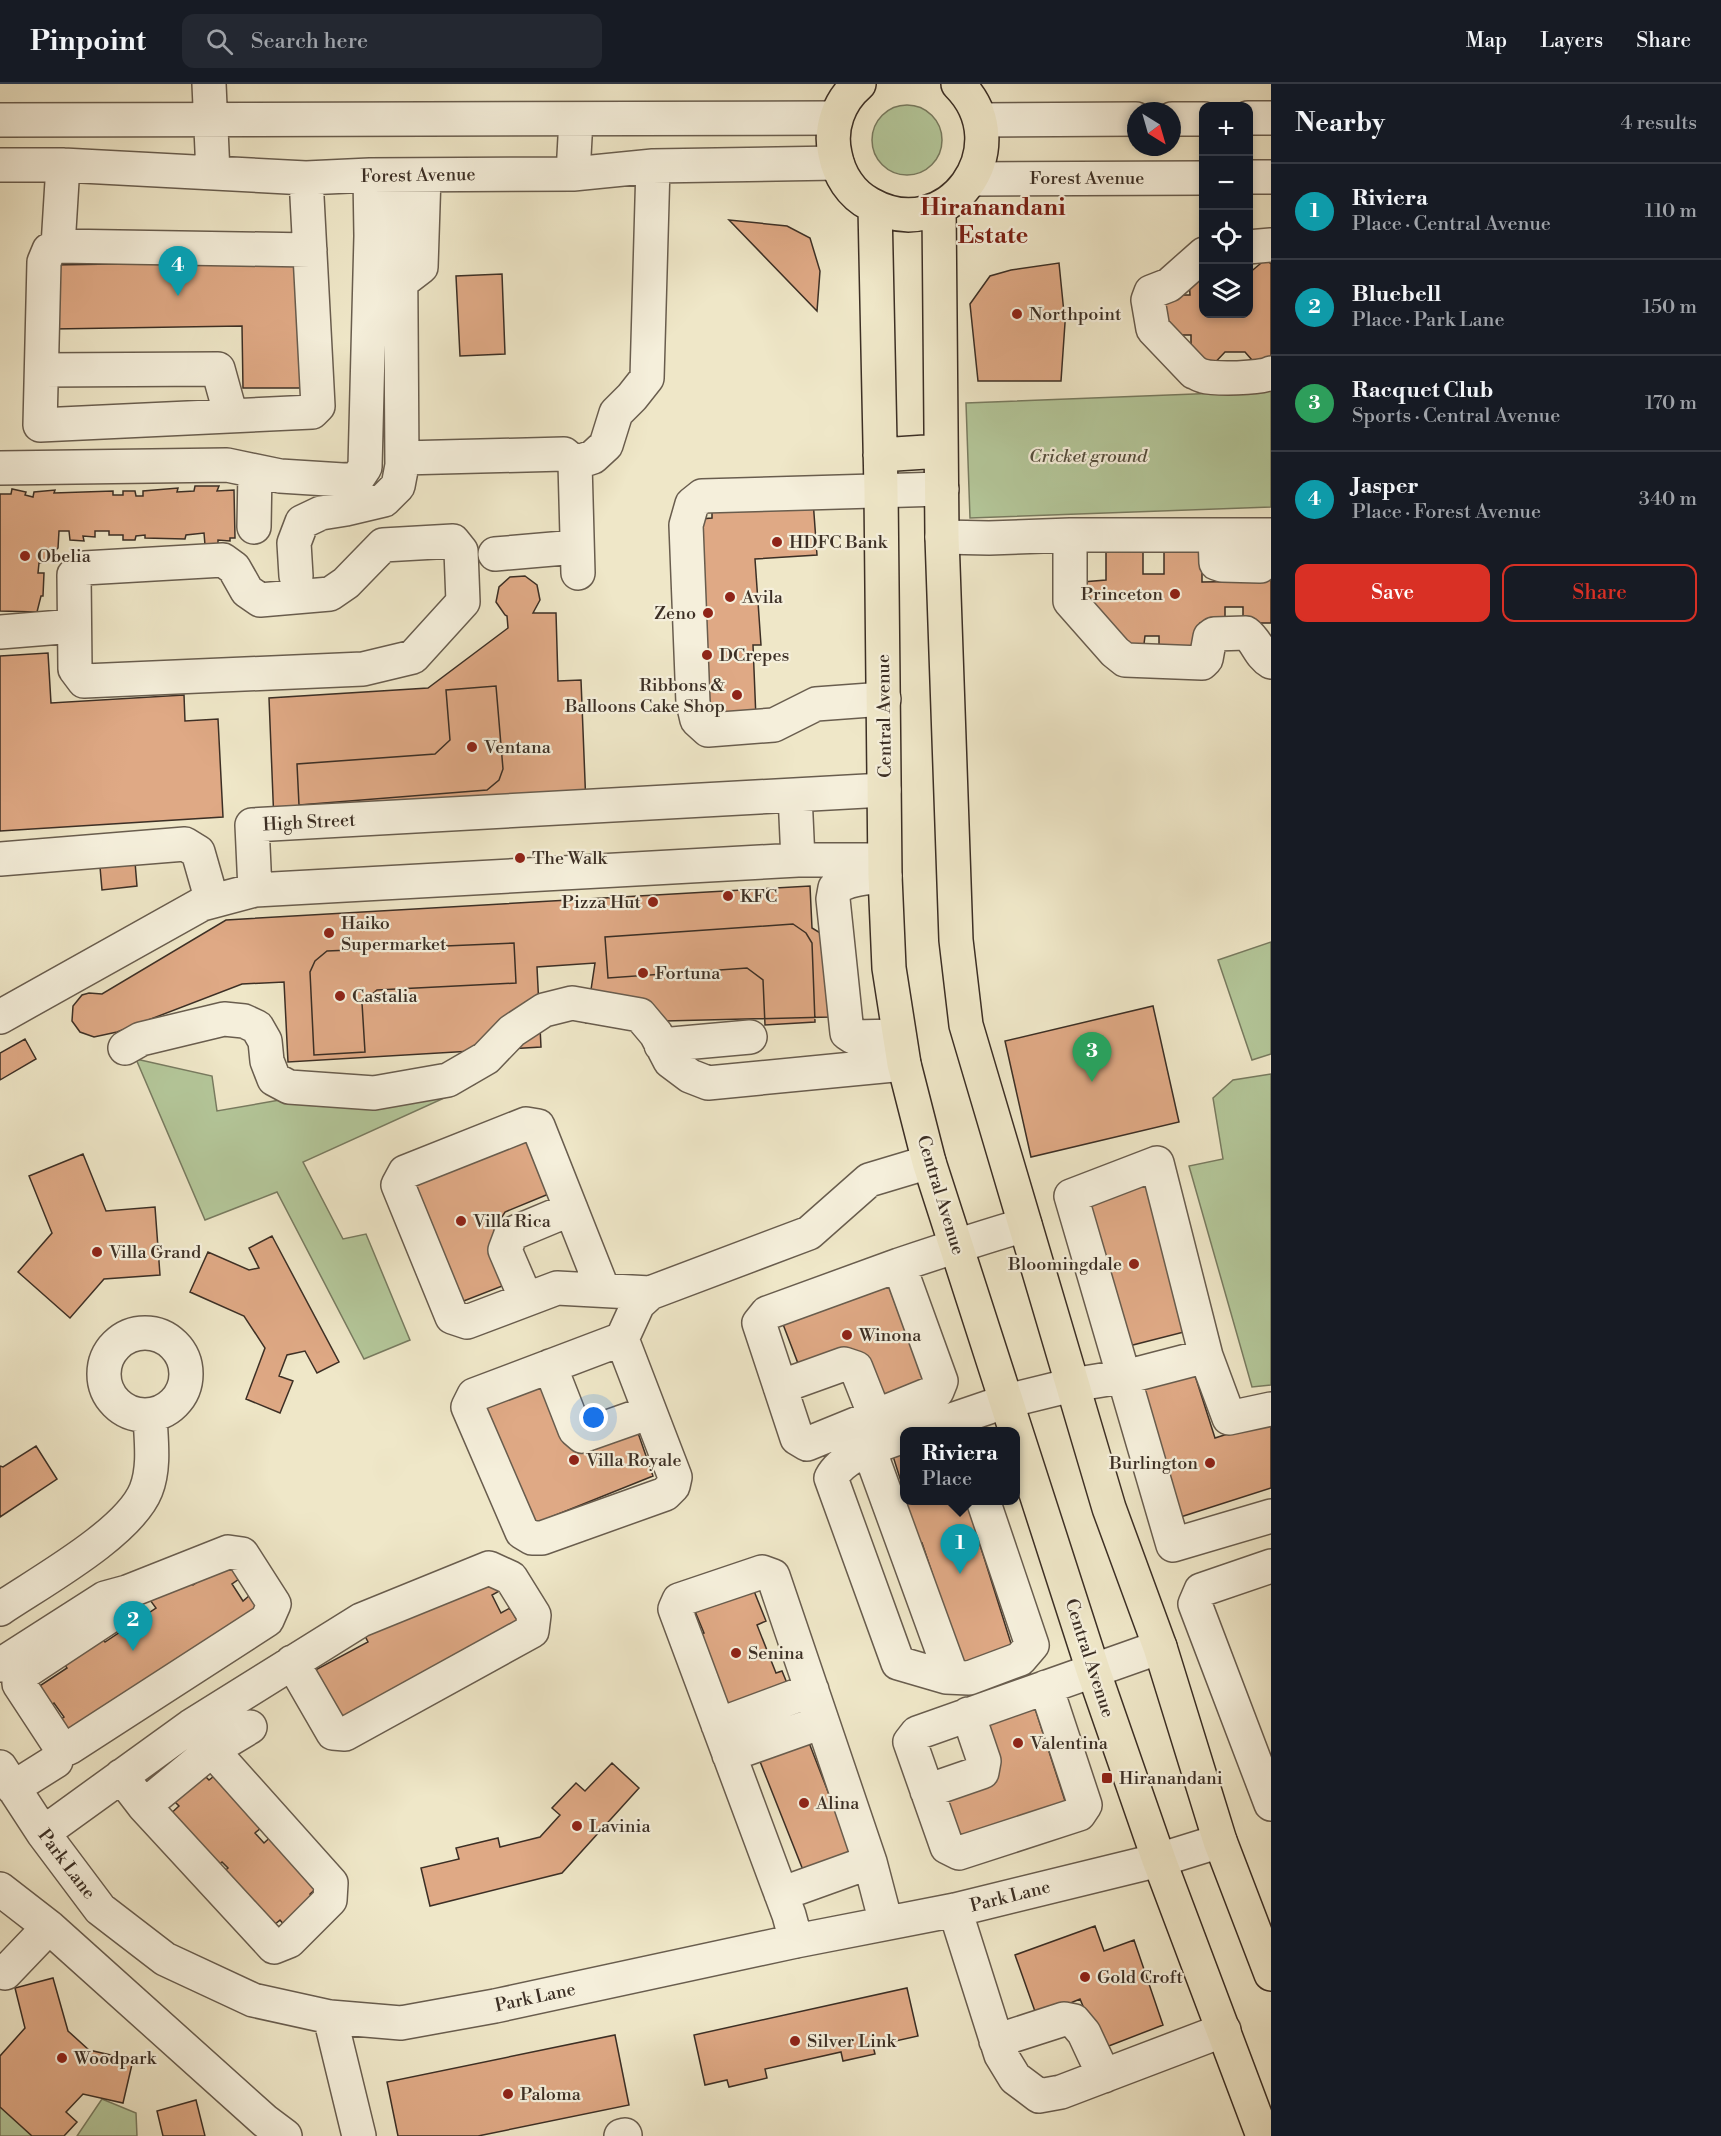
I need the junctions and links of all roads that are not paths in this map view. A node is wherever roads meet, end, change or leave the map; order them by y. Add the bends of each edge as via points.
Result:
1 (209, 84) edge
2 (859, 84) edge
3 (958, 84) edge
4 (836, 118) junction
5 (1199, 118) edge
6 (1253, 118) edge
7 (1271, 118) edge
8 (576, 119) junction
9 (1127, 119) edge
10 (1181, 119) edge
11 (0, 120) edge
12 (212, 120) junction
13 (981, 120) junction
14 (837, 163) junction
15 (0, 165) edge
16 (63, 165) junction
17 (653, 166) junction
18 (213, 173) junction
19 (573, 174) junction
20 (398, 175) junction
21 (1253, 177) edge
22 (1271, 177) edge
23 (306, 178) junction
24 (1199, 178) edge
25 (971, 179) junction
26 (875, 207) junction
27 (939, 208) junction
28 (1271, 245) edge
29 (57, 246) junction
30 (1253, 247) edge
31 (310, 250) junction
32 (1199, 258) edge
33 (42, 370) junction
34 (1271, 373) edge
35 (231, 416) junction
36 (941, 451) junction
37 (880, 455) junction
38 (402, 458) junction
39 (574, 463) junction
40 (0, 468) edge
41 (255, 471) junction
42 (942, 489) junction
43 (881, 490) junction
44 (254, 527) dead end
45 (1070, 535) junction
46 (1268, 535) edge
47 (942, 537) junction
48 (495, 554) dead end
49 (296, 576) dead end
50 (74, 626) junction
51 (0, 632) edge
52 (1271, 662) edge
53 (884, 699) junction
54 (885, 790) junction
55 (795, 795) junction
56 (0, 859) edge
57 (798, 860) junction
58 (885, 868) junction
59 (255, 890) junction
60 (212, 901) junction
61 (0, 1017) edge
62 (750, 1037) dead end
63 (661, 1045) junction
64 (125, 1048) dead end
65 (901, 1050) junction
66 (929, 1162) junction
67 (571, 1209) junction
68 (1025, 1225) junction
69 (956, 1245) junction
70 (899, 1265) junction
71 (603, 1290) junction
72 (650, 1293) junction
73 (526, 1299) junction
74 (622, 1339) junction
75 (1206, 1356) junction
76 (550, 1366) junction
77 (1122, 1377) junction
78 (1072, 1385) junction
79 (780, 1387) junction
80 (1007, 1401) junction
81 (1271, 1409) edge
82 (650, 1412) junction
83 (150, 1416) dead end
84 (875, 1416) junction
85 (957, 1424) edge
86 (939, 1427) edge
87 (1015, 1427) edge
88 (900, 1437) edge
89 (1020, 1442) edge
90 (869, 1449) junction
91 (984, 1505) edge
92 (1271, 1516) edge
93 (1271, 1566) edge
94 (127, 1592) junction
95 (0, 1609) edge
96 (1160, 1647) junction
97 (292, 1662) junction
98 (0, 1665) edge
99 (1093, 1670) junction
100 (952, 1677) junction
101 (1046, 1687) junction
102 (812, 1690) junction
103 (968, 1714) junction
104 (822, 1722) junction
105 (250, 1727) dead end
106 (202, 1738) junction
107 (724, 1740) junction
108 (56, 1761) dead end
109 (121, 1776) junction
110 (7, 1778) edge
111 (927, 1791) junction
112 (1271, 1804) edge
113 (144, 1806) junction
114 (43, 1833) junction
115 (1220, 1841) junction
116 (1159, 1860) junction
117 (870, 1862) junction
118 (0, 1888) edge
119 (781, 1894) junction
120 (955, 1910) junction
121 (886, 1923) junction
122 (49, 1926) junction
123 (796, 1941) junction
124 (1269, 1961) edge
125 (5, 1973) dead end
126 (330, 2017) junction
127 (1224, 2030) junction
128 (996, 2042) junction
129 (1104, 2076) junction
130 (285, 2136) edge
131 (359, 2136) edge
132 (1263, 2136) edge

1 - 12 street
2 - 4 main road
3 - 13 main road via 972,100
4 - 8 street
4 - 14 main road via 833,141
5 - 10 street
6 - 7 street
8 - 12 street
8 - 19 street
9 - 13 street
11 - 12 street
12 - 18 street
13 - 25 main road via 980,161
14 - 17 street, Forest Avenue
14 - 26 main road via 852,189
15 - 16 street, Forest Avenue
16 - 18 street, Forest Avenue
16 - 29 street
17 - 19 street, Forest Avenue
17 - 39 street via 647,378 616,413 606,446 593,457
18 - 23 street, Forest Avenue
19 - 20 street, Forest Avenue
20 - 23 street, Forest Avenue
20 - 38 street via 421,267 400,283
20 - 41 street via 371,236 365,468 357,479 343,480
21 - 22 street
23 - 31 street
24 - 25 street, Forest Avenue
25 - 27 main road
26 - 27 main road via 907,215
26 - 37 main road, Central Avenue
27 - 36 main road
28 - 30 street
29 - 31 street
29 - 33 street via 49,250 44,262
31 - 35 street via 318,406 312,412
32 - 34 street via 1169,285 1151,292 1148,300 1153,329 1202,376 1250,378
33 - 35 street via 218,369
33 - 35 street via 40,425
36 - 37 main road
36 - 42 main road
37 - 43 main road, Central Avenue
38 - 39 street via 564,454
38 - 49 street via 398,486 384,500 321,513 302,522 294,543
39 - 48 street via 577,560
40 - 41 street via 227,465
41 - 44 street
42 - 43 street
42 - 47 main road
43 - 53 main road, Central Avenue
43 - 53 street via 702,496 692,504 686,525 693,703 697,720 708,730 774,725 816,704
45 - 46 street
45 - 47 street
45 - 52 street via 1070,601 1125,660 1202,663 1214,634 1246,633 1254,639 1263,658
47 - 68 main road via 956,940 962,993 966,1025
50 - 50 street via 74,575 84,568 223,560 234,568 247,591 260,600 330,594 383,544 453,541 461,551 463,602 413,657 363,669 84,681 75,669
50 - 51 street
53 - 54 main road, Central Avenue
54 - 55 street, High Street
54 - 58 main road, Central Avenue
55 - 57 street
55 - 59 street, High Street via 252,825
56 - 60 street via 185,844 198,852
57 - 58 street
57 - 59 street
58 - 65 main road, Central Avenue via 889,968
58 - 65 street via 835,888 838,1029
59 - 60 street
60 - 61 street
62 - 63 street
63 - 64 street via 657,1034 640,1015 572,1003 544,1010 512,1031 486,1058 447,1080 374,1093 289,1087 274,1079 265,1041 257,1027 244,1022 224,1019 141,1039
63 - 65 street via 670,1061 708,1083
65 - 66 main road, Central Avenue
66 - 69 main road, Central Avenue
66 - 72 street via 869,1180 809,1233
67 - 71 street
67 - 73 street via 511,1234 505,1250
67 - 73 street via 538,1126 526,1124 405,1172 398,1185 452,1317 466,1322
68 - 69 street
68 - 78 main road
69 - 70 street
69 - 80 main road, Central Avenue
70 - 79 street via 767,1313 759,1323
70 - 84 street via 941,1381 937,1391
71 - 72 street
71 - 73 street via 557,1287
72 - 74 street via 638,1304
74 - 76 street
74 - 82 street
75 - 77 street
75 - 77 street via 1157,1163 1071,1196
75 - 81 street via 1229,1418
76 - 82 street via 575,1430 582,1436
76 - 82 street via 474,1395 468,1407 522,1532 532,1538 542,1538 665,1494 673,1486 675,1477
77 - 78 street
77 - 92 street via 1173,1545
78 - 80 street
78 - 96 main road via 1109,1508
79 - 84 street via 844,1364 856,1368
79 - 84 street via 797,1438 807,1444
80 - 85 street
80 - 87 main road, Central Avenue
83 - 95 street via 151,1463 146,1490 131,1516
85 - 86 street
88 - 90 street
89 - 99 main road, Central Avenue
90 - 100 street
90 - 100 street via 837,1467 831,1478 898,1664
91 - 100 street via 1032,1645 1020,1659 969,1678
93 - 112 street via 1201,1590 1196,1604
94 - 94 street via 228,1552 242,1554 274,1604 267,1620 69,1748 59,1745 19,1684 19,1676 119,1610
94 - 98 street via 105,1598
96 - 99 street
96 - 115 main road
97 - 97 street via 361,1620 489,1568 511,1578 534,1615 532,1631 345,1734 333,1733
97 - 106 street
99 - 101 street
99 - 116 main road, Central Avenue
101 - 103 street
101 - 111 street via 1085,1805 1079,1814 959,1853 947,1847
102 - 104 street
102 - 107 street
102 - 107 street via 773,1576 762,1572 679,1599 675,1609
103 - 111 street via 917,1733 910,1742
103 - 111 street via 984,1761 982,1772
104 - 107 street
104 - 117 street
105 - 106 street
106 - 109 street
106 - 113 street
106 - 113 street via 331,1883 330,1900 289,1941 274,1947
107 - 119 street
108 - 110 street
109 - 113 street
109 - 114 street
110 - 114 street, Park Lane
114 - 126 street, Park Lane via 100,1909 165,1959 253,2000
115 - 116 street, Park Lane
115 - 124 main road
116 - 120 street, Park Lane
116 - 127 main road, Central Avenue
117 - 119 street
117 - 121 street
118 - 122 street
119 - 123 street
120 - 121 street, Park Lane
120 - 128 street
121 - 123 street, Park Lane
122 - 125 street
122 - 130 street
123 - 126 street, Park Lane via 401,2024
126 - 131 street
127 - 129 street
127 - 132 main road, Central Avenue
128 - 129 street via 1015,2078 1039,2096
128 - 129 street via 1064,2019 1074,2021 1084,2033

